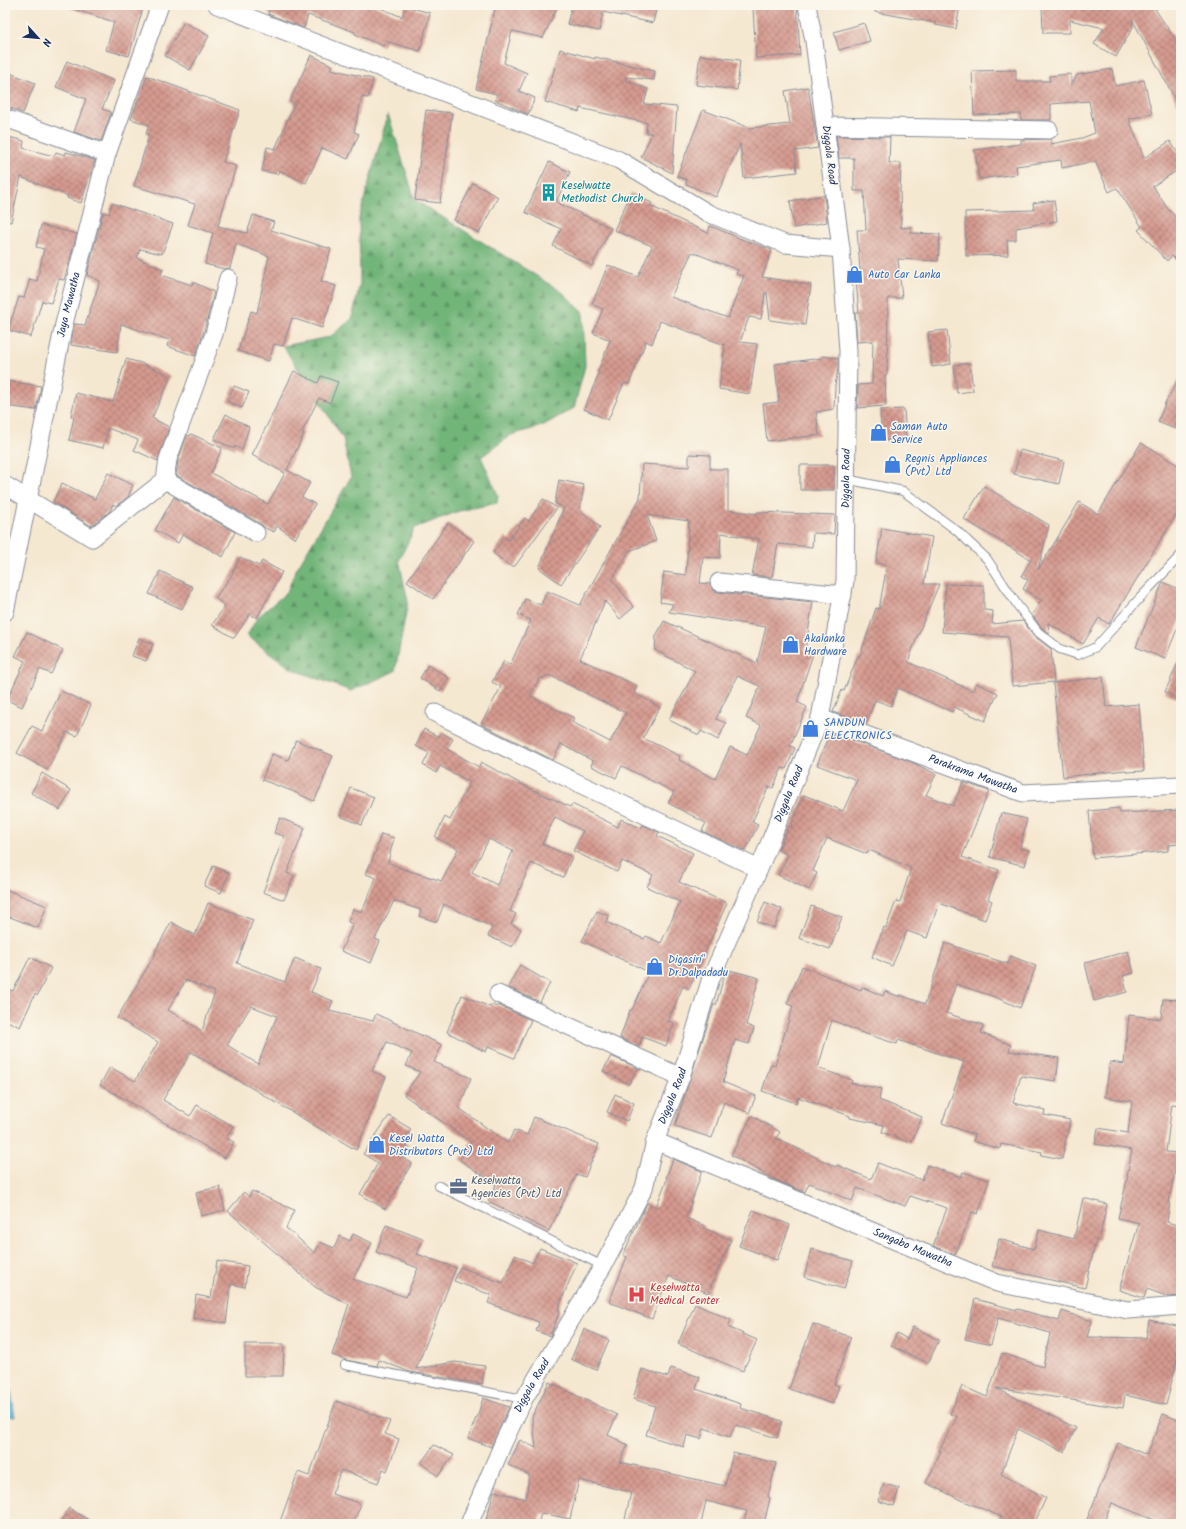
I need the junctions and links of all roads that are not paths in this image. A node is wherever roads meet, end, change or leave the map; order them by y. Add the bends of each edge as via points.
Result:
1 (160, 5) edge
2 (218, 5) edge
3 (807, 5) edge
4 (5, 118) edge
5 (825, 126) junction
6 (1049, 130) dead end
7 (107, 154) junction
8 (841, 249) junction
9 (228, 278) dead end
10 (846, 479) junction
11 (165, 480) junction
12 (5, 485) edge
13 (29, 499) junction
14 (256, 533) dead end
15 (1181, 555) edge
16 (719, 582) dead end
17 (843, 595) junction
18 (5, 612) edge
19 (435, 712) dead end
20 (820, 718) junction
21 (1181, 785) edge
22 (759, 869) junction
23 (498, 994) dead end
24 (681, 1077) junction
25 (656, 1141) junction
26 (439, 1186) dead end
27 (603, 1266) junction
28 (1181, 1306) edge
29 (345, 1365) dead end
30 (524, 1399) junction
31 (469, 1524) edge

1 - 7 street, Jaya Mawatha
2 - 8 street via 619,160 708,213 785,244
3 - 5 street, Diggala Road
4 - 7 street
5 - 6 street
5 - 8 street, Diggala Road
7 - 13 street, Jaya Mawatha via 64,324
8 - 10 street, Diggala Road via 848,351
9 - 11 street via 214,334 168,459
10 - 15 lane via 902,491 956,530 987,559 1038,632 1060,649 1078,655 1096,647
10 - 17 street, Diggala Road
11 - 13 street via 92,538
11 - 14 street
12 - 13 street
13 - 18 street, Jaya Mawatha
16 - 17 street
17 - 20 street, Diggala Road
19 - 22 street
20 - 21 street, Parakrama Mawatha via 1023,793
20 - 22 street, Diggala Road
22 - 24 street, Diggala Road via 711,978
23 - 24 street
24 - 25 street, Diggala Road
25 - 27 street, Diggala Road via 644,1188
25 - 28 street, Sangabo Mawatha via 997,1283 1128,1310
26 - 27 lane
27 - 30 street, Diggala Road
29 - 30 lane
30 - 31 street, Diggala Road

